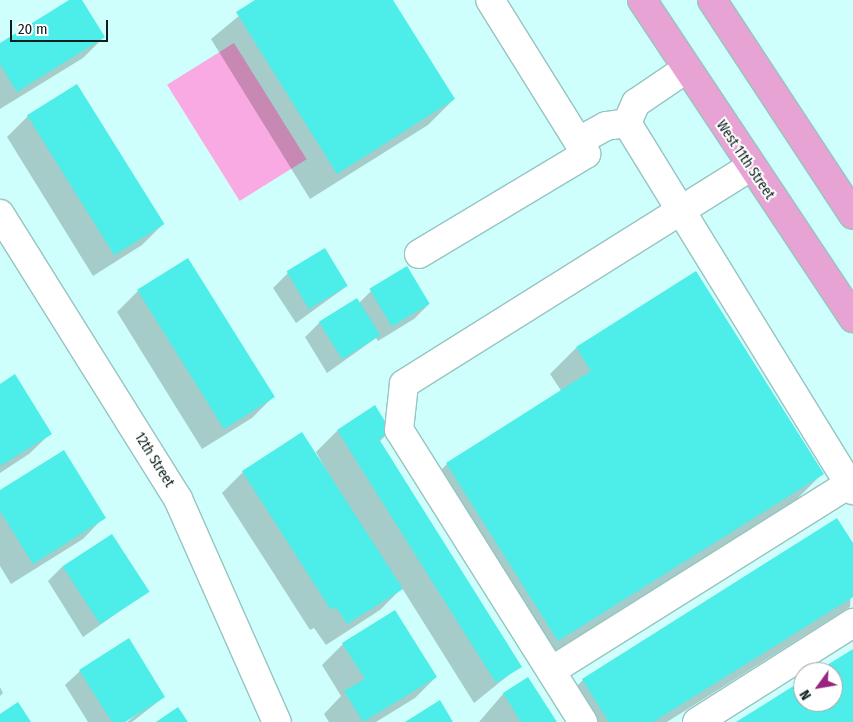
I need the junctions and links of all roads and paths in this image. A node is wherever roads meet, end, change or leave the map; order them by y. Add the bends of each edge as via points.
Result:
1 (490, 0) edge
2 (642, 0) edge
3 (712, 0) edge
4 (686, 69) junction
5 (627, 123) junction
6 (579, 141) junction
7 (750, 168) junction
8 (677, 210) junction
9 (0, 214) edge
10 (853, 215) edge
11 (420, 254) dead end
12 (853, 318) edge
13 (851, 487) edge
14 (853, 623) edge
15 (550, 671) junction
16 (277, 722) edge
17 (583, 722) edge
18 (697, 722) edge

1 - 6 street
2 - 4 main road, West 11th Street
3 - 10 main road
4 - 5 street via 636,102
4 - 7 main road, West 11th Street
5 - 6 street via 606,126
5 - 8 street
6 - 11 street via 586,154
7 - 8 street
7 - 12 main road, West 11th Street
8 - 13 street
8 - 15 street via 404,384 399,430
9 - 16 street, 12th Street via 178,499
13 - 15 street
14 - 18 street
15 - 17 street

